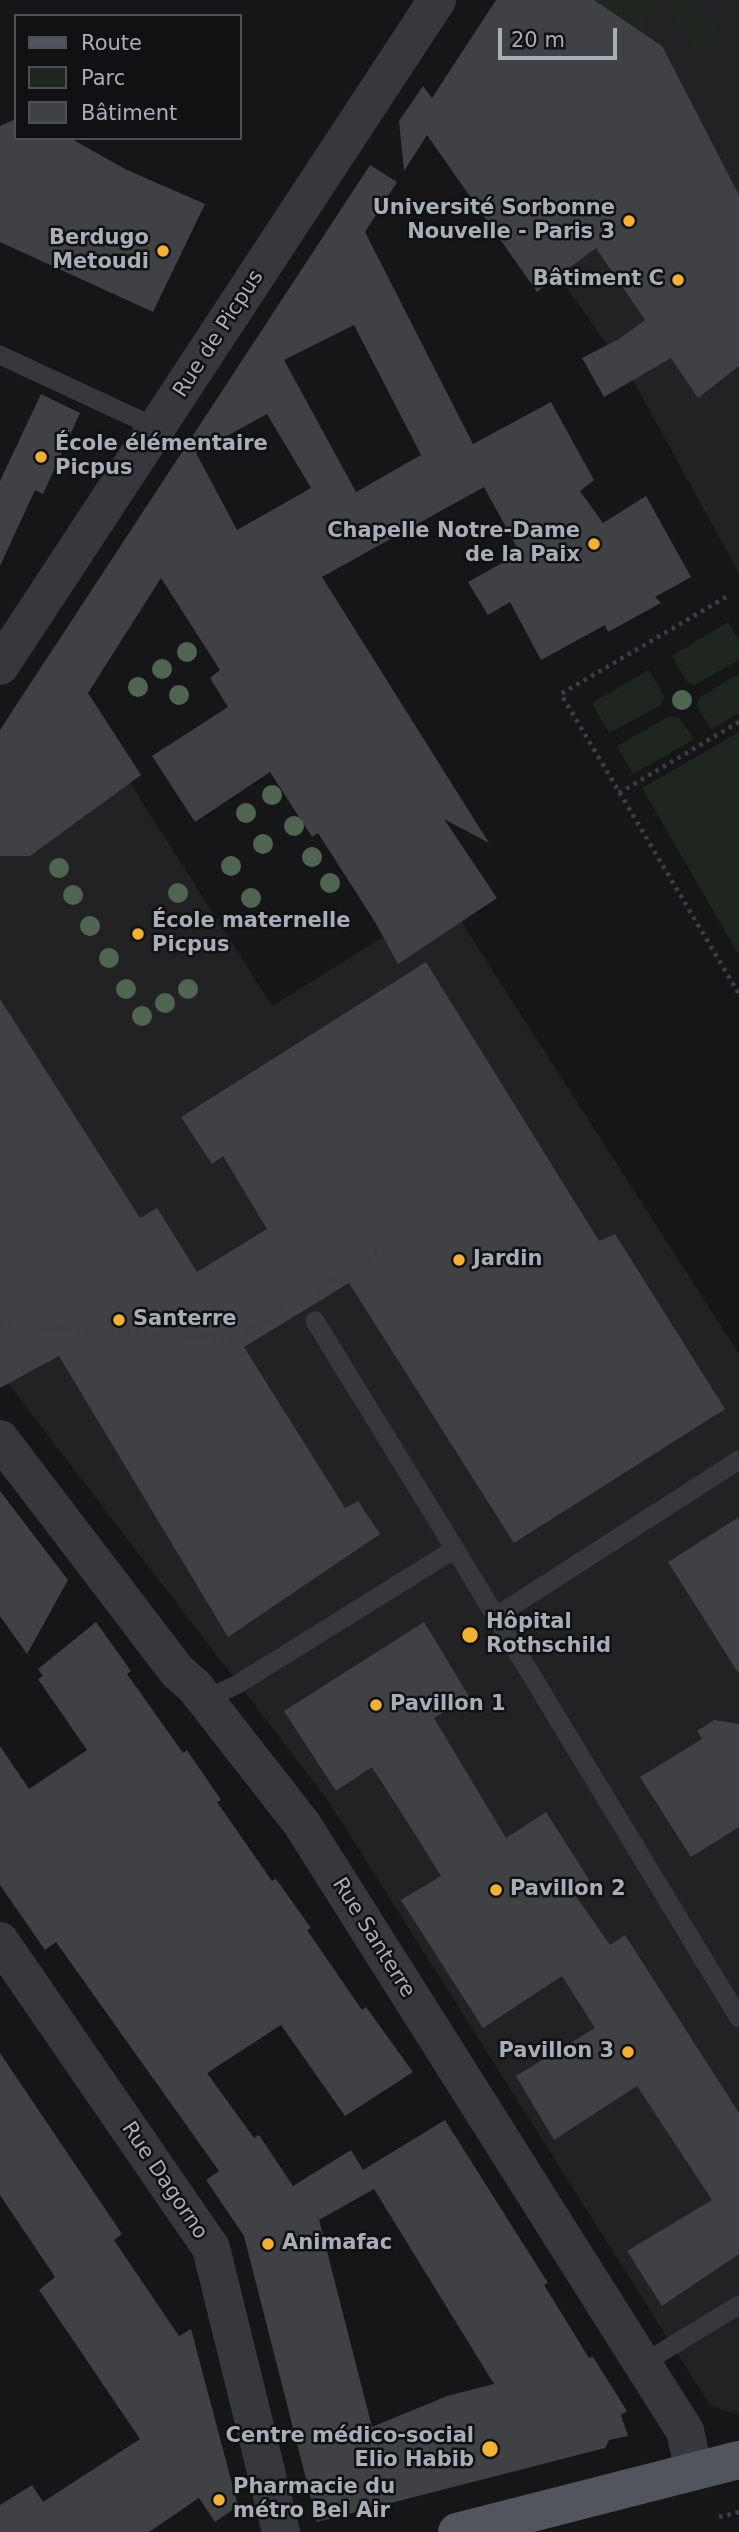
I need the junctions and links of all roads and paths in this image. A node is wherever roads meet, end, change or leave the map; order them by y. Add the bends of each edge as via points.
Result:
1 (437, 0) edge
2 (0, 355) edge
3 (157, 428) junction
4 (726, 597) dead end
5 (0, 666) edge
6 (739, 722) edge
7 (619, 793) junction
8 (739, 994) edge
9 (388, 1246) dead end
10 (312, 1293) dead end
11 (301, 1300) dead end
12 (315, 1321) dead end
13 (0, 1325) edge
14 (0, 1439) edge
15 (739, 1460) edge
16 (455, 1549) junction
17 (495, 1617) junction
18 (205, 1700) junction
19 (0, 1941) edge
20 (739, 2018) edge
21 (739, 2305) edge
22 (642, 2364) junction
23 (739, 2460) edge
24 (694, 2471) junction
25 (739, 2512) edge
26 (719, 2517) dead end
27 (281, 2532) edge
28 (457, 2532) edge

1 - 3 street, Rue de Picpus
2 - 3 lane
3 - 5 street, Rue de Picpus
4 - 7 path via 561,694
6 - 7 path
7 - 8 path
9 - 10 path
11 - 13 path via 238,1338
12 - 16 lane
14 - 18 street, Rue Santerre via 177,1671
15 - 17 lane
16 - 17 lane
16 - 18 lane
17 - 20 lane
18 - 22 street, Rue Santerre via 302,1824
19 - 27 street, Rue Dagorno via 211,2248
21 - 22 lane
22 - 24 street, Rue Santerre via 685,2431
23 - 24 main road
24 - 28 main road
25 - 26 path

